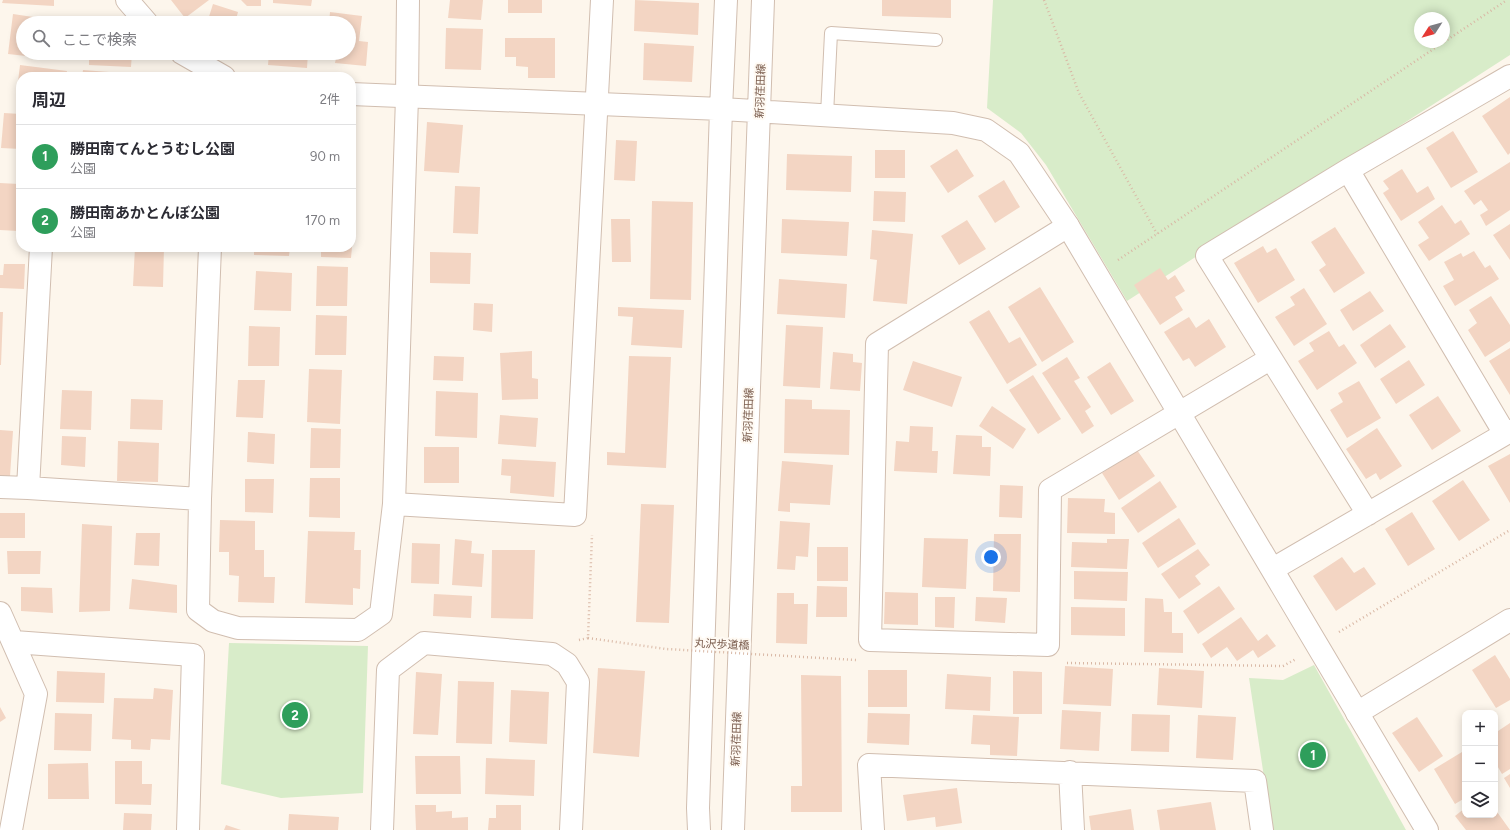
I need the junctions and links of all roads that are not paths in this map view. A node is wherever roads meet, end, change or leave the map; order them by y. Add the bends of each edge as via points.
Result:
1 (127, 0) edge
2 (408, 0) edge
3 (602, 0) edge
4 (726, 0) edge
5 (764, 0) edge
6 (141, 16) edge
7 (936, 40) dead end
8 (194, 60) edge
9 (215, 72) edge
10 (1510, 76) edge
11 (356, 94) edge
12 (407, 97) junction
13 (597, 104) junction
14 (721, 109) junction
15 (760, 112) junction
16 (827, 115) junction
17 (1348, 170) junction
18 (1068, 226) junction
19 (42, 252) edge
20 (210, 252) edge
21 (1270, 359) junction
22 (1180, 413) junction
23 (1508, 432) edge
24 (0, 487) edge
25 (28, 488) junction
26 (200, 499) junction
27 (394, 504) junction
28 (1368, 514) junction
29 (1273, 569) junction
30 (0, 613) edge
31 (1507, 628) edge
32 (14, 642) junction
33 (1357, 713) junction
34 (1070, 772) junction
35 (11, 830) edge
36 (188, 830) edge
37 (382, 830) edge
38 (571, 830) edge
39 (699, 830) edge
40 (732, 830) edge
41 (873, 830) edge
42 (1073, 830) edge
43 (1262, 830) edge
44 (1427, 830) edge

1 - 6 street
2 - 12 street
3 - 13 street
4 - 14 street
5 - 15 street, 新羽荏田線
7 - 16 lane via 831,34
8 - 9 street
10 - 17 street
11 - 12 street
12 - 13 street
12 - 27 street
13 - 14 street
13 - 27 street via 575,515
14 - 15 street
14 - 39 street
15 - 16 street
15 - 40 street, 新羽荏田線
16 - 18 street via 953,123 986,130 1019,153
17 - 21 street via 1207,256
17 - 23 street
18 - 22 street
18 - 22 street via 877,344 870,640 1048,645 1050,490
19 - 25 street
20 - 26 street
21 - 22 street
21 - 28 street
22 - 29 street
23 - 28 street
24 - 25 street
25 - 26 street
26 - 27 street via 198,610 213,621 238,628 358,630 381,614
28 - 29 street
29 - 33 street
30 - 32 street
31 - 33 street
32 - 35 street via 36,694
32 - 36 street via 192,655
33 - 44 street
34 - 41 street via 869,765
34 - 42 street
34 - 43 street via 1255,781
37 - 38 street via 388,670 424,643 552,654 567,664 578,682

